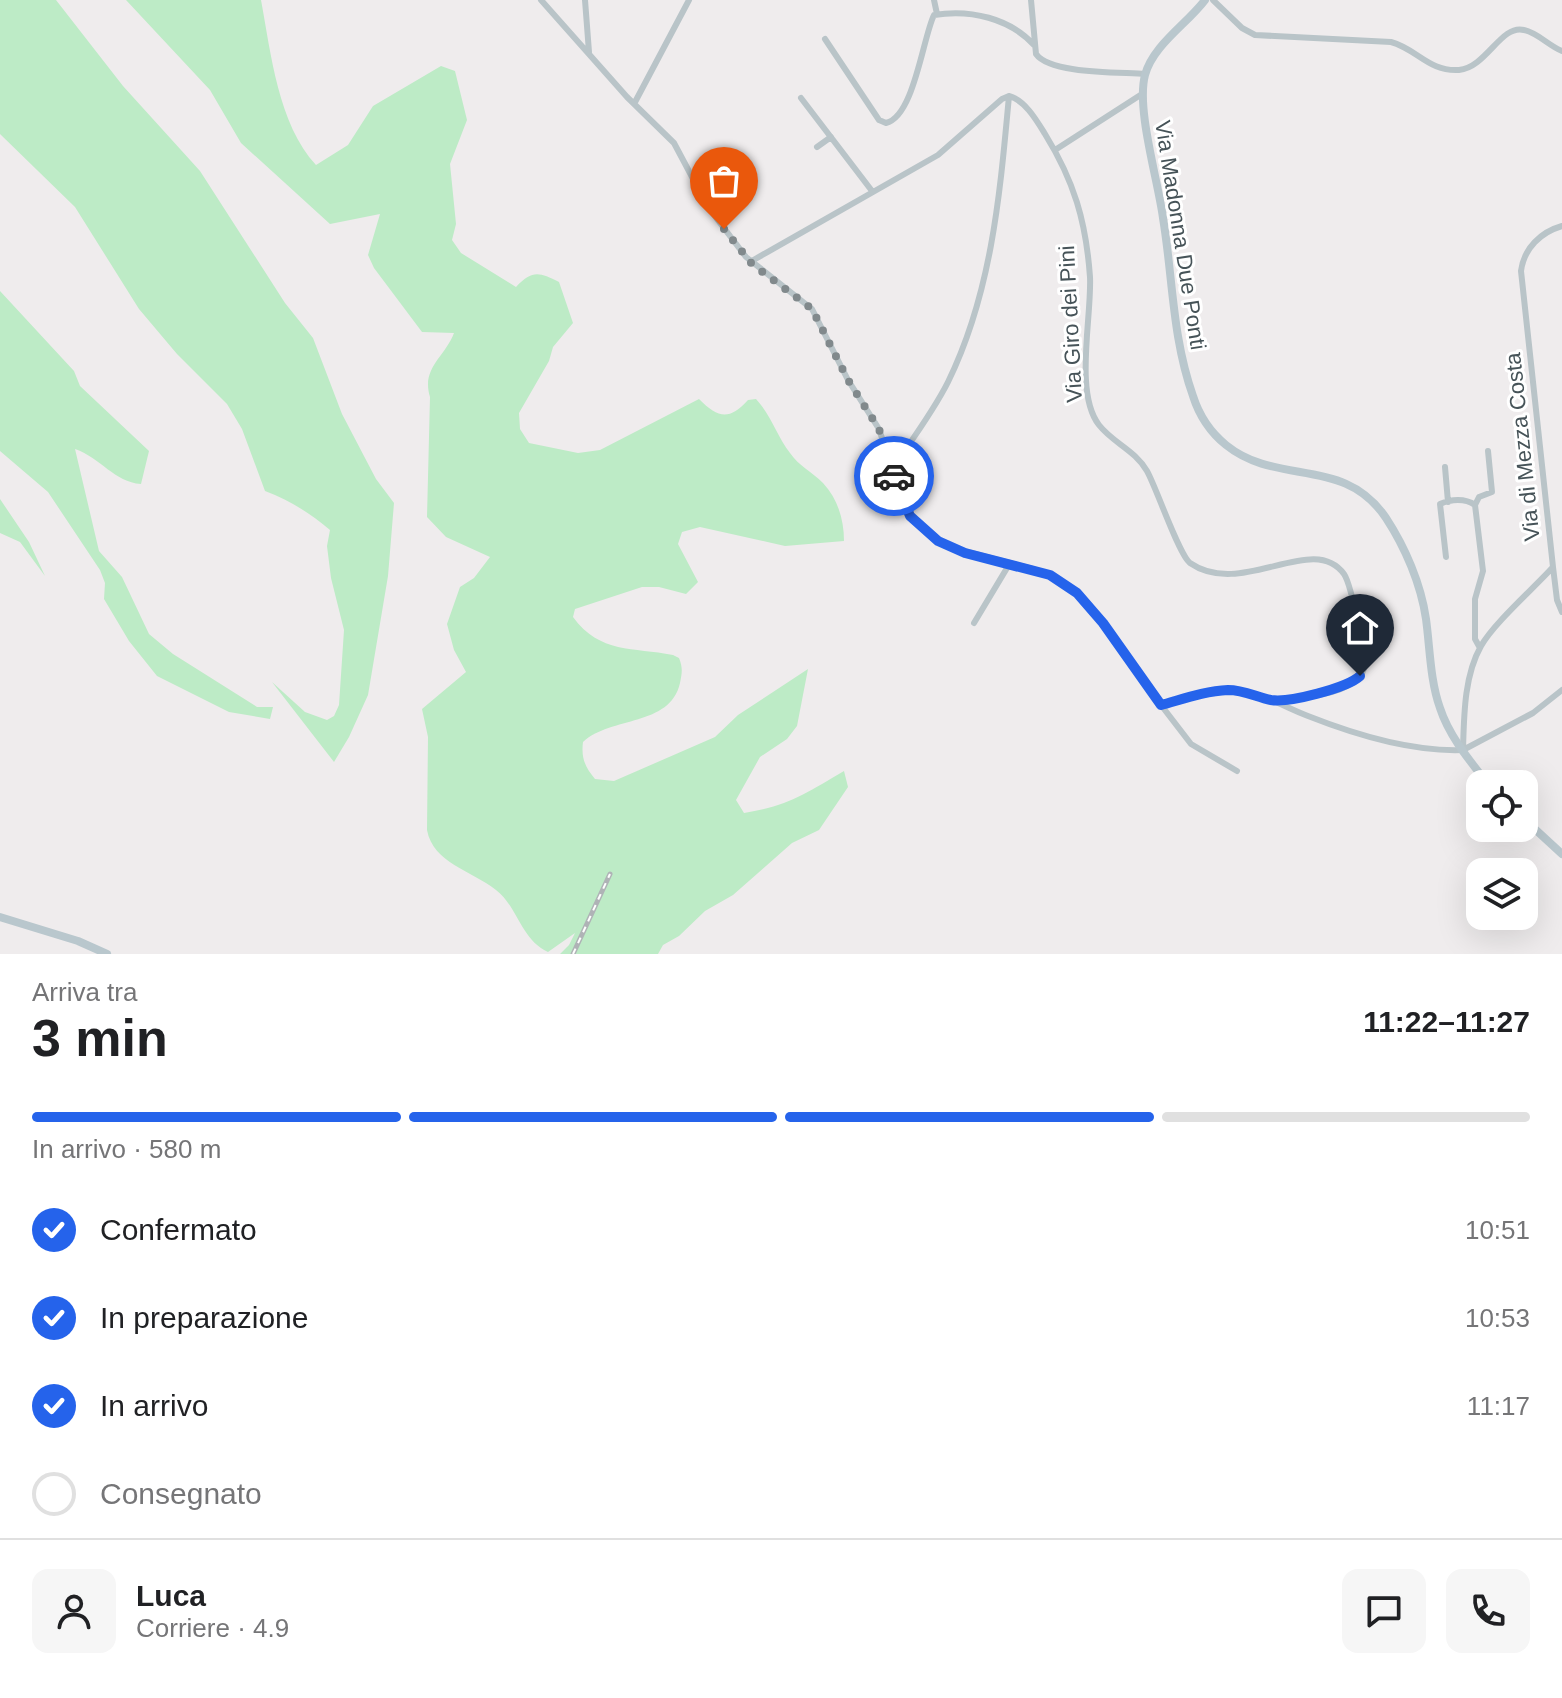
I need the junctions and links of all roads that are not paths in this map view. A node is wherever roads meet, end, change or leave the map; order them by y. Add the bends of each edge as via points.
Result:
1 (541, 0) edge
2 (585, 0) edge
3 (689, 0) edge
4 (934, 0) edge
5 (1031, 0) edge
6 (1205, 0) edge
7 (1213, 0) edge
8 (937, 14) junction
9 (825, 39) dead end
10 (1035, 46) junction
11 (1562, 51) edge
12 (590, 54) junction
13 (1145, 74) junction
14 (1142, 94) junction
15 (1009, 96) junction
16 (801, 98) dead end
17 (634, 104) junction
18 (831, 137) junction
19 (817, 147) dead end
20 (1055, 150) junction
21 (872, 191) junction
22 (1562, 226) edge
23 (750, 262) junction
24 (1488, 451) dead end
25 (1445, 467) dead end
26 (892, 469) junction
27 (1448, 502) junction
28 (1475, 505) junction
29 (1550, 540) junction
30 (1562, 540) edge
31 (1446, 557) dead end
32 (1010, 563) junction
33 (1553, 567) junction
34 (1562, 612) edge
35 (974, 623) dead end
36 (1480, 648) junction
37 (1562, 690) edge
38 (1272, 700) junction
39 (1161, 705) junction
40 (1463, 750) junction
41 (1478, 770) edge
42 (1237, 771) dead end
43 (1538, 832) edge
44 (1562, 854) edge
45 (0, 917) edge
46 (107, 954) edge

1 - 12 street
2 - 12 street
3 - 17 street
4 - 8 street
5 - 10 street
6 - 13 main road, Via Madonna Due Ponti via 1152,58
7 - 11 street via 1258,36 1389,42 1446,69 1474,66 1517,29
8 - 9 street via 912,87 888,123 878,118
8 - 10 street via 995,19
10 - 13 street via 1039,59 1060,66
12 - 17 street
13 - 14 main road, Via Madonna Due Ponti
14 - 20 street
14 - 40 main road, Via Madonna Due Ponti via 1165,227 1176,337 1199,412 1218,437 1243,456 1272,468 1338,480 1381,512 1418,584 1437,698
15 - 20 street, Via Giro dei Pini via 1019,100
15 - 21 street via 944,152
15 - 26 street via 996,222 971,323 947,385
16 - 18 street
17 - 23 street via 677,146 708,207
18 - 19 street
18 - 21 street
20 - 38 street, Via Giro dei Pini via 1076,194 1089,271 1086,359 1093,415 1145,468 1182,555 1199,568 1233,575 1314,559 1334,566 1347,580 1365,653 1362,674 1339,688
21 - 23 street
22 - 29 street, Via di Mezza Costa via 1531,246 1521,271
23 - 26 street via 812,309 879,429
24 - 28 street via 1492,492 1477,498
25 - 27 street
26 - 32 street via 909,514 928,534 960,551
27 - 28 street
27 - 31 street via 1440,507
28 - 36 street via 1483,571 1475,599 1475,639
29 - 30 street
29 - 33 street, Via di Mezza Costa
32 - 35 street
32 - 39 street via 1054,577 1077,593
33 - 34 street
33 - 36 street, Via di Mezza Costa
36 - 40 street, Via di Mezza Costa via 1465,705
37 - 40 street via 1533,713
38 - 39 street via 1226,690
38 - 40 street via 1353,732 1427,749
39 - 42 street via 1191,744
40 - 41 main road, Via Madonna Due Ponti
43 - 44 main road
45 - 46 main road

